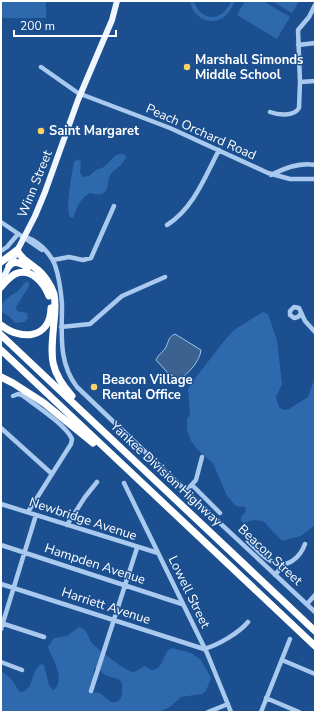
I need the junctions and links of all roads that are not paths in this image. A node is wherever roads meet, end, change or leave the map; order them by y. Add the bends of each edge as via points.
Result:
1 (117, 1) edge
2 (315, 5) edge
3 (315, 43) edge
4 (298, 45) junction
5 (42, 67) dead end
6 (315, 81) edge
7 (300, 82) junction
8 (81, 94) junction
9 (270, 112) dead end
10 (219, 150) junction
11 (315, 164) edge
12 (271, 175) junction
13 (315, 179) edge
14 (114, 206) dead end
15 (1, 222) edge
16 (167, 225) dead end
17 (18, 234) junction
18 (24, 237) junction
19 (18, 250) junction
20 (1, 252) edge
21 (53, 260) junction
22 (1, 262) edge
23 (9, 266) junction
24 (44, 276) junction
25 (164, 277) dead end
26 (1, 282) edge
27 (1, 287) edge
28 (301, 314) dead end
29 (1, 325) edge
30 (61, 327) junction
31 (315, 332) edge
32 (1, 335) edge
33 (1, 352) edge
34 (1, 377) edge
35 (13, 396) dead end
36 (1, 428) edge
37 (104, 432) junction
38 (202, 457) dead end
39 (52, 474) junction
40 (97, 482) dead end
41 (124, 483) dead end
42 (192, 485) junction
43 (146, 486) junction
44 (186, 491) junction
45 (1, 500) edge
46 (3, 505) edge
47 (28, 512) junction
48 (220, 513) dead end
49 (36, 515) junction
50 (68, 525) junction
51 (248, 541) dead end
52 (305, 544) dead end
53 (1, 545) edge
54 (137, 548) junction
55 (25, 552) junction
56 (158, 553) junction
57 (281, 564) junction
58 (275, 575) junction
59 (1, 584) edge
60 (125, 586) junction
61 (14, 588) junction
62 (315, 595) edge
63 (182, 604) junction
64 (307, 604) junction
65 (315, 612) edge
66 (114, 620) junction
67 (248, 622) dead end
68 (2, 626) edge
69 (315, 631) edge
70 (44, 637) dead end
71 (290, 638) dead end
72 (315, 646) edge
73 (204, 649) junction
74 (282, 660) junction
75 (1, 662) edge
76 (22, 670) dead end
77 (315, 674) edge
78 (91, 690) dead end
79 (266, 698) junction
80 (228, 704) junction
81 (208, 712) edge
82 (231, 712) edge
83 (261, 712) edge
84 (299, 712) edge

1 - 8 main road, Winn Street
2 - 4 street via 309,18 298,30
3 - 4 street
4 - 7 street
5 - 8 street, Peach Orchard Road
6 - 7 street
7 - 9 street via 300,104 295,113 276,115
8 - 10 street, Peach Orchard Road
8 - 18 main road, Winn Street via 48,185
10 - 12 street, Peach Orchard Road
10 - 16 street via 194,196
11 - 12 street via 300,164
12 - 13 street, Peach Orchard Road via 290,179
14 - 21 street via 91,258 83,260 67,257
15 - 17 street, Beacon Street
17 - 18 street, Beacon Street
17 - 20 street
18 - 19 main road, Winn Street
18 - 21 street, Beacon Street via 36,242
19 - 22 highway
19 - 23 main road, Winn Street
19 - 24 highway via 23,259
21 - 30 street, Beacon Street via 61,293
23 - 24 highway via 17,262
23 - 26 main road, Winn Street
24 - 37 highway via 55,301 51,351 54,371 66,389
25 - 30 street via 122,296 90,324
27 - 29 highway via 17,274 32,275 40,280 46,289 51,309 46,325 35,334 20,335
28 - 31 street
30 - 44 street, Beacon Street via 63,359 75,385
32 - 37 highway, Yankee Division Highway
33 - 43 highway, Yankee Division Highway
34 - 43 highway via 57,413
35 - 39 street via 23,396 71,437 71,444
36 - 39 street
37 - 69 highway, Yankee Division Highway
38 - 42 street via 197,477
39 - 47 street
40 - 50 street
41 - 56 street, Lowell Street
42 - 44 street
42 - 48 street
43 - 72 highway, Yankee Division Highway
44 - 58 street, Beacon Street
45 - 46 street
46 - 47 street, Newbridge Avenue
47 - 49 street, Newbridge Avenue
49 - 50 street, Newbridge Avenue
49 - 55 street
50 - 54 street, Newbridge Avenue
51 - 57 street via 270,560
52 - 57 street via 295,560
53 - 55 street, Hampden Avenue
54 - 56 street, Newbridge Avenue
54 - 60 street
55 - 60 street, Hampden Avenue
55 - 61 street
56 - 63 street, Lowell Street
57 - 58 street
58 - 64 street, Beacon Street
59 - 61 street, Harriett Avenue
60 - 63 street, Hampden Avenue
60 - 66 street
61 - 66 street, Harriett Avenue
61 - 68 street
62 - 64 street
63 - 73 street, Lowell Street
64 - 65 street, Beacon Street
66 - 73 street, Harriett Avenue
66 - 78 street
67 - 73 street via 242,629
68 - 70 street
71 - 74 street
73 - 80 street, Lowell Street
74 - 77 street
74 - 79 street
75 - 76 street
79 - 83 street
79 - 84 street
80 - 81 street
80 - 82 street, Lowell Street

